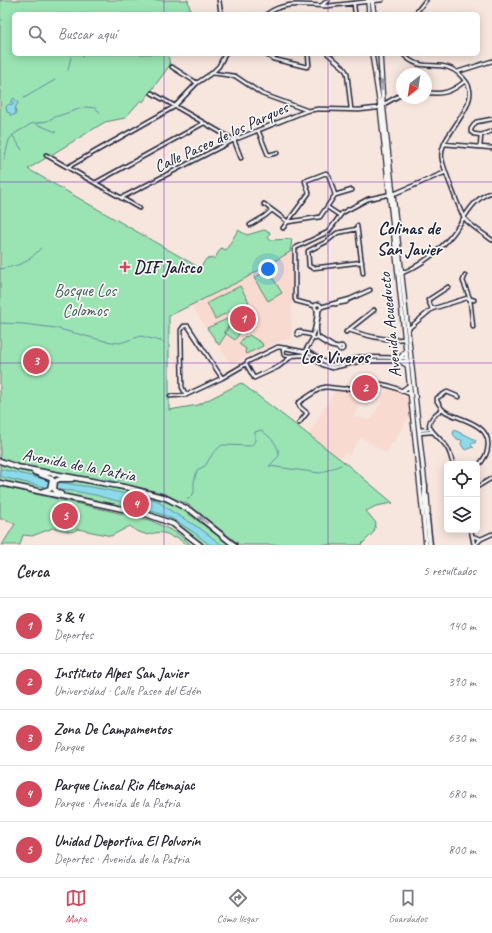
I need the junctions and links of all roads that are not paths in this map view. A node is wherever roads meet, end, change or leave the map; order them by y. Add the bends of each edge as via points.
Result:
1 (218, 0) edge
2 (328, 0) edge
3 (382, 0) edge
4 (426, 0) edge
5 (370, 1) edge
6 (354, 4) junction
7 (320, 6) junction
8 (221, 12) edge
9 (270, 12) edge
10 (355, 12) edge
11 (369, 12) edge
12 (373, 12) edge
13 (417, 12) edge
14 (224, 56) edge
15 (268, 56) edge
16 (308, 56) edge
17 (330, 56) edge
18 (372, 56) edge
19 (380, 56) edge
20 (404, 56) edge
21 (492, 61) edge
22 (172, 66) dead end
23 (457, 72) junction
24 (212, 73) junction
25 (465, 81) junction
26 (197, 83) junction
27 (152, 93) dead end
28 (432, 93) edge
29 (396, 97) edge
30 (381, 105) junction
31 (174, 107) junction
32 (306, 110) junction
33 (351, 110) junction
34 (492, 119) edge
35 (204, 123) junction
36 (258, 130) junction
37 (492, 131) edge
38 (481, 135) junction
39 (234, 140) junction
40 (444, 144) junction
41 (480, 147) junction
42 (492, 148) edge
43 (277, 153) dead end
44 (46, 155) dead end
45 (241, 158) dead end
46 (68, 167) junction
47 (446, 172) junction
48 (95, 183) junction
49 (352, 190) dead end
50 (492, 192) edge
51 (391, 194) junction
52 (335, 195) junction
53 (121, 198) junction
54 (264, 204) dead end
55 (327, 207) junction
56 (139, 208) dead end
57 (272, 210) junction
58 (339, 215) junction
59 (464, 218) junction
60 (288, 222) junction
61 (250, 225) dead end
62 (283, 228) dead end
63 (330, 230) junction
64 (335, 235) junction
65 (492, 240) edge
66 (362, 262) junction
67 (363, 273) dead end
68 (400, 274) junction
69 (464, 276) dead end
70 (448, 287) dead end
71 (370, 290) dead end
72 (470, 299) junction
73 (474, 300) dead end
74 (315, 306) junction
75 (321, 307) junction
76 (432, 309) junction
77 (318, 310) junction
78 (374, 310) dead end
79 (473, 327) dead end
80 (302, 333) dead end
81 (407, 333) junction
82 (315, 338) junction
83 (405, 339) junction
84 (285, 348) junction
85 (339, 348) dead end
86 (406, 351) junction
87 (304, 354) junction
88 (292, 356) junction
89 (400, 359) junction
90 (409, 360) junction
91 (246, 364) junction
92 (408, 366) junction
93 (222, 378) junction
94 (410, 385) junction
95 (402, 391) junction
96 (186, 394) junction
97 (411, 394) junction
98 (170, 396) dead end
99 (459, 397) dead end
100 (442, 409) junction
101 (299, 423) dead end
102 (431, 431) junction
103 (419, 432) junction
104 (0, 461) edge
105 (452, 461) edge
106 (480, 463) edge
107 (31, 470) junction
108 (79, 478) junction
109 (492, 478) edge
110 (0, 483) edge
111 (425, 485) joint
112 (480, 485) edge
113 (32, 490) junction
114 (82, 501) junction
115 (472, 533) edge
116 (492, 534) edge
117 (472, 536) junction
118 (481, 539) junction
119 (200, 545) edge
120 (234, 545) edge
121 (426, 545) edge
122 (431, 545) edge
123 (474, 545) edge

1 - 8 street
2 - 7 street
3 - 5 street
4 - 13 street
5 - 6 street
5 - 11 main road
5 - 12 main road
6 - 7 street
6 - 10 street
7 - 9 street via 293,3
14 - 24 street
15 - 16 street via 307,68
17 - 33 street via 347,73
18 - 30 main road, Avenida Acueducto
30 -> 19 main road, Avenida Acueducto
20 - 23 street via 419,65 444,66
21 - 23 street
22 - 26 street
23 - 25 street
24 - 26 street
24 - 32 street via 235,76 262,94
25 - 28 street via 445,93
25 - 40 street via 471,91 468,103
26 - 31 street
27 - 31 street
29 - 30 street, Calle Paseo de los Parques
30 - 33 street, Calle Paseo de los Parques
30 - 51 main road, Avenida Acueducto
31 - 35 street
31 - 46 street
32 - 33 street, Calle Paseo de los Parques
32 - 36 street, Calle Paseo de los Parques
34 - 38 street via 476,122 471,129 474,134
35 - 39 street
35 - 48 street
36 - 39 street, Calle Paseo de los Parques
36 - 43 street via 268,155
37 - 38 street
38 - 41 street
39 - 45 street
39 - 53 street, Calle Paseo de los Parques
40 - 41 street
40 - 47 street via 442,159
41 - 42 street
44 - 46 street
46 - 48 street
47 - 51 street
47 - 59 street
48 - 53 street
49 - 52 street
50 - 59 street via 479,199
51 - 58 street via 368,199
51 - 68 main road, Avenida Acueducto
52 - 55 street
52 - 60 street via 326,173 305,181 308,193
53 - 56 street
54 - 57 street
55 - 58 street
55 - 60 street via 320,217
57 - 60 street
57 - 61 street
58 - 63 street
59 - 65 street
59 - 68 street via 454,233 436,251
60 - 62 street
63 - 64 street
63 - 74 street via 295,248 295,299
64 - 66 street via 357,228
64 - 66 street via 308,251 310,268
66 - 67 street
68 - 81 main road, Avenida Acueducto
69 - 72 street via 463,281
70 - 76 street via 428,300
71 - 75 street via 346,302
72 - 73 street
72 - 76 street
72 - 79 street
74 - 75 street via 318,304
74 - 77 street
75 - 77 street
76 - 81 street
77 - 82 street via 314,328
77 - 82 street
78 - 83 street via 348,331
80 - 82 street
81 - 83 main road, Avenida Acueducto
81 - 90 main road, Avenida Acueducto
82 - 85 street
82 - 87 street
83 - 86 main road, Avenida Acueducto
84 - 87 street
84 - 88 street via 284,355
84 - 91 street via 278,347 249,360
86 - 89 main road
86 - 90 main road, Avenida Acueducto
87 - 88 street
87 - 89 street via 328,367 337,368 344,364 372,359
88 - 91 street via 278,367 254,378
89 - 90 street
89 - 92 main road
90 - 92 main road, Avenida Acueducto
90 - 103 main road, Avenida Acueducto
91 - 93 street
92 - 94 main road, Avenida Acueducto
93 - 96 street
93 - 96 street via 188,326 184,326 181,330 182,387
94 - 95 main road
94 - 97 main road, Avenida Acueducto
95 - 97 street
95 - 101 street via 376,383 344,389 321,388 298,403 306,413
96 - 98 street
97 - 121 main road, Avenida Acueducto
99 - 100 street via 447,392 439,397 437,401
100 - 102 street via 431,418
100 - 106 street via 476,425 484,432 488,448
102 - 103 street
102 - 105 street via 446,447
103 - 111 main road, Avenida Acueducto
104 - 107 main road, Avenida de la Patria
107 - 108 main road, Avenida de la Patria
107 - 113 main road via 52,479 50,489 43,492
108 - 114 main road via 55,481 54,486 55,492
120 -> 108 main road, Avenida de la Patria via 193,512 166,498
109 - 112 street
110 - 113 main road, Avenida de la Patria
111 - 122 main road
113 - 114 main road, Avenida de la Patria
114 - 119 main road, Avenida de la Patria via 164,520 185,532
115 - 117 street
116 - 118 street
117 - 118 street
117 - 123 street
118 - 123 street

